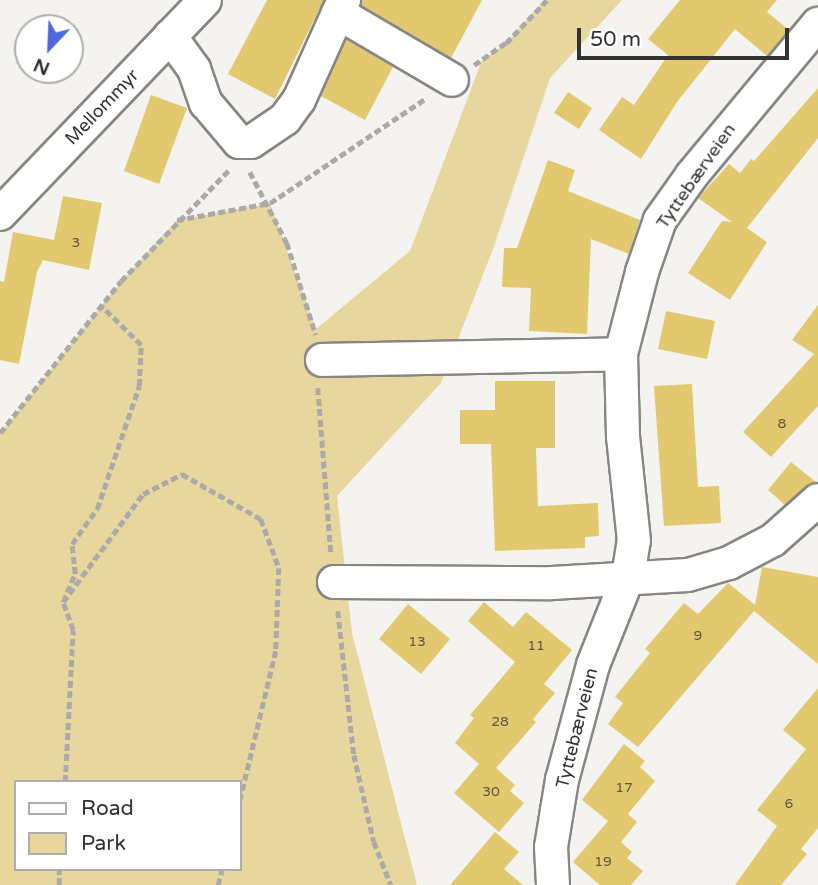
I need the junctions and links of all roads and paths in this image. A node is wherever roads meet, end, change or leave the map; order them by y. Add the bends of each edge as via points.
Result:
1 (205, 0) edge
2 (547, 0) edge
3 (341, 7) edge
4 (818, 24) edge
5 (170, 36) junction
6 (452, 80) junction
7 (240, 150) junction
8 (270, 203) junction
9 (0, 214) edge
10 (177, 220) junction
11 (102, 306) junction
12 (621, 354) junction
13 (321, 360) junction
14 (0, 433) edge
15 (817, 504) edge
16 (628, 578) junction
17 (334, 582) junction
18 (63, 602) junction
19 (65, 780) edge
20 (242, 793) edge
21 (391, 885) edge
22 (553, 885) edge

1 - 5 street, Mellommyr
2 - 6 path via 506,43
3 - 6 street
3 - 7 street via 299,100 269,132
4 - 12 street, Tyttebærveien via 717,140 660,220
5 - 7 street via 194,69 206,103
5 - 9 street, Mellommyr
6 - 8 path
7 - 8 path
7 - 10 path
8 - 10 path
8 - 13 path via 287,243
10 - 11 path
11 - 14 path
11 - 18 path via 141,345 139,386 97,509 72,544 75,574
12 - 13 street
12 - 16 street, Tyttebærveien via 623,436 634,541
13 - 17 path via 317,402
15 - 16 street via 774,540 729,563 688,575
16 - 17 street via 552,583
16 - 22 street, Tyttebærveien via 593,665 562,780 551,847
17 - 21 path via 354,755 373,842
18 - 19 path via 74,630
18 - 20 path via 143,494 182,474 261,519 279,568 276,651

